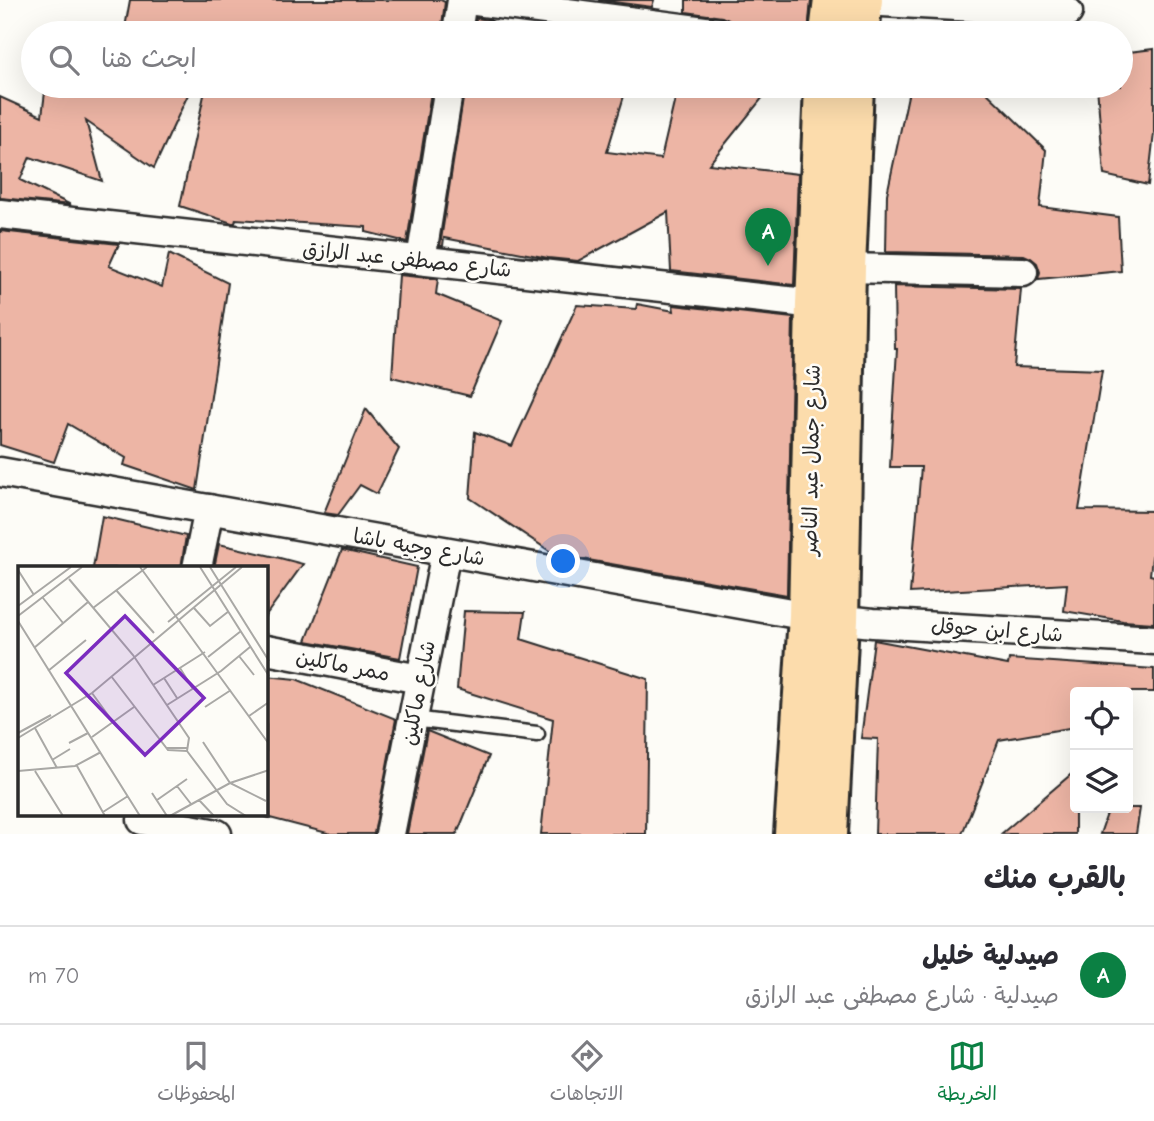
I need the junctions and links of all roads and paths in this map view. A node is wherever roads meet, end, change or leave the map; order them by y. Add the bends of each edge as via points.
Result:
1 (462, 0) edge
2 (468, 0) edge
3 (855, 9) edge
4 (1068, 12) dead end
5 (459, 21) edge
6 (628, 21) edge
7 (842, 21) edge
8 (447, 98) edge
9 (824, 98) edge
10 (853, 98) edge
11 (0, 214) edge
12 (421, 260) junction
13 (845, 268) junction
14 (1023, 272) dead end
15 (815, 304) junction
16 (0, 472) edge
17 (209, 509) junction
18 (446, 552) junction
19 (197, 566) edge
20 (824, 618) junction
21 (1154, 640) edge
22 (268, 650) edge
23 (421, 680) junction
24 (413, 719) junction
25 (537, 734) dead end
26 (141, 823) edge
27 (217, 834) edge
28 (390, 834) edge
29 (794, 834) edge
30 (828, 834) edge

1 - 5 street
2 - 6 street
3 - 4 street
3 - 7 main road
8 - 12 street
9 - 15 main road, شارع جمال عبد الناصر
10 - 13 main road, شارع جمال عبد الناصر
11 - 12 street, شارع مصطفى عبد الرازق
12 - 15 street, شارع مصطفى عبد الرازق
13 - 14 street
13 - 20 main road, شارع جمال عبد الناصر
15 - 20 main road, شارع جمال عبد الناصر
16 - 17 street, شارع وجيه باشا
17 - 18 street, شارع وجيه باشا
17 - 19 street
18 - 20 street, شارع وجيه باشا
18 - 23 street, شارع ماكلين
20 - 21 street, شارع ابن حوقل
20 - 29 main road, شارع جمال عبد الناصر
20 - 30 main road, شارع جمال عبد الناصر
22 - 23 street, ممر ماكلين
23 - 24 street, شارع ماكلين
24 - 25 lane
24 - 28 street, شارع ماكلين
26 - 27 street

